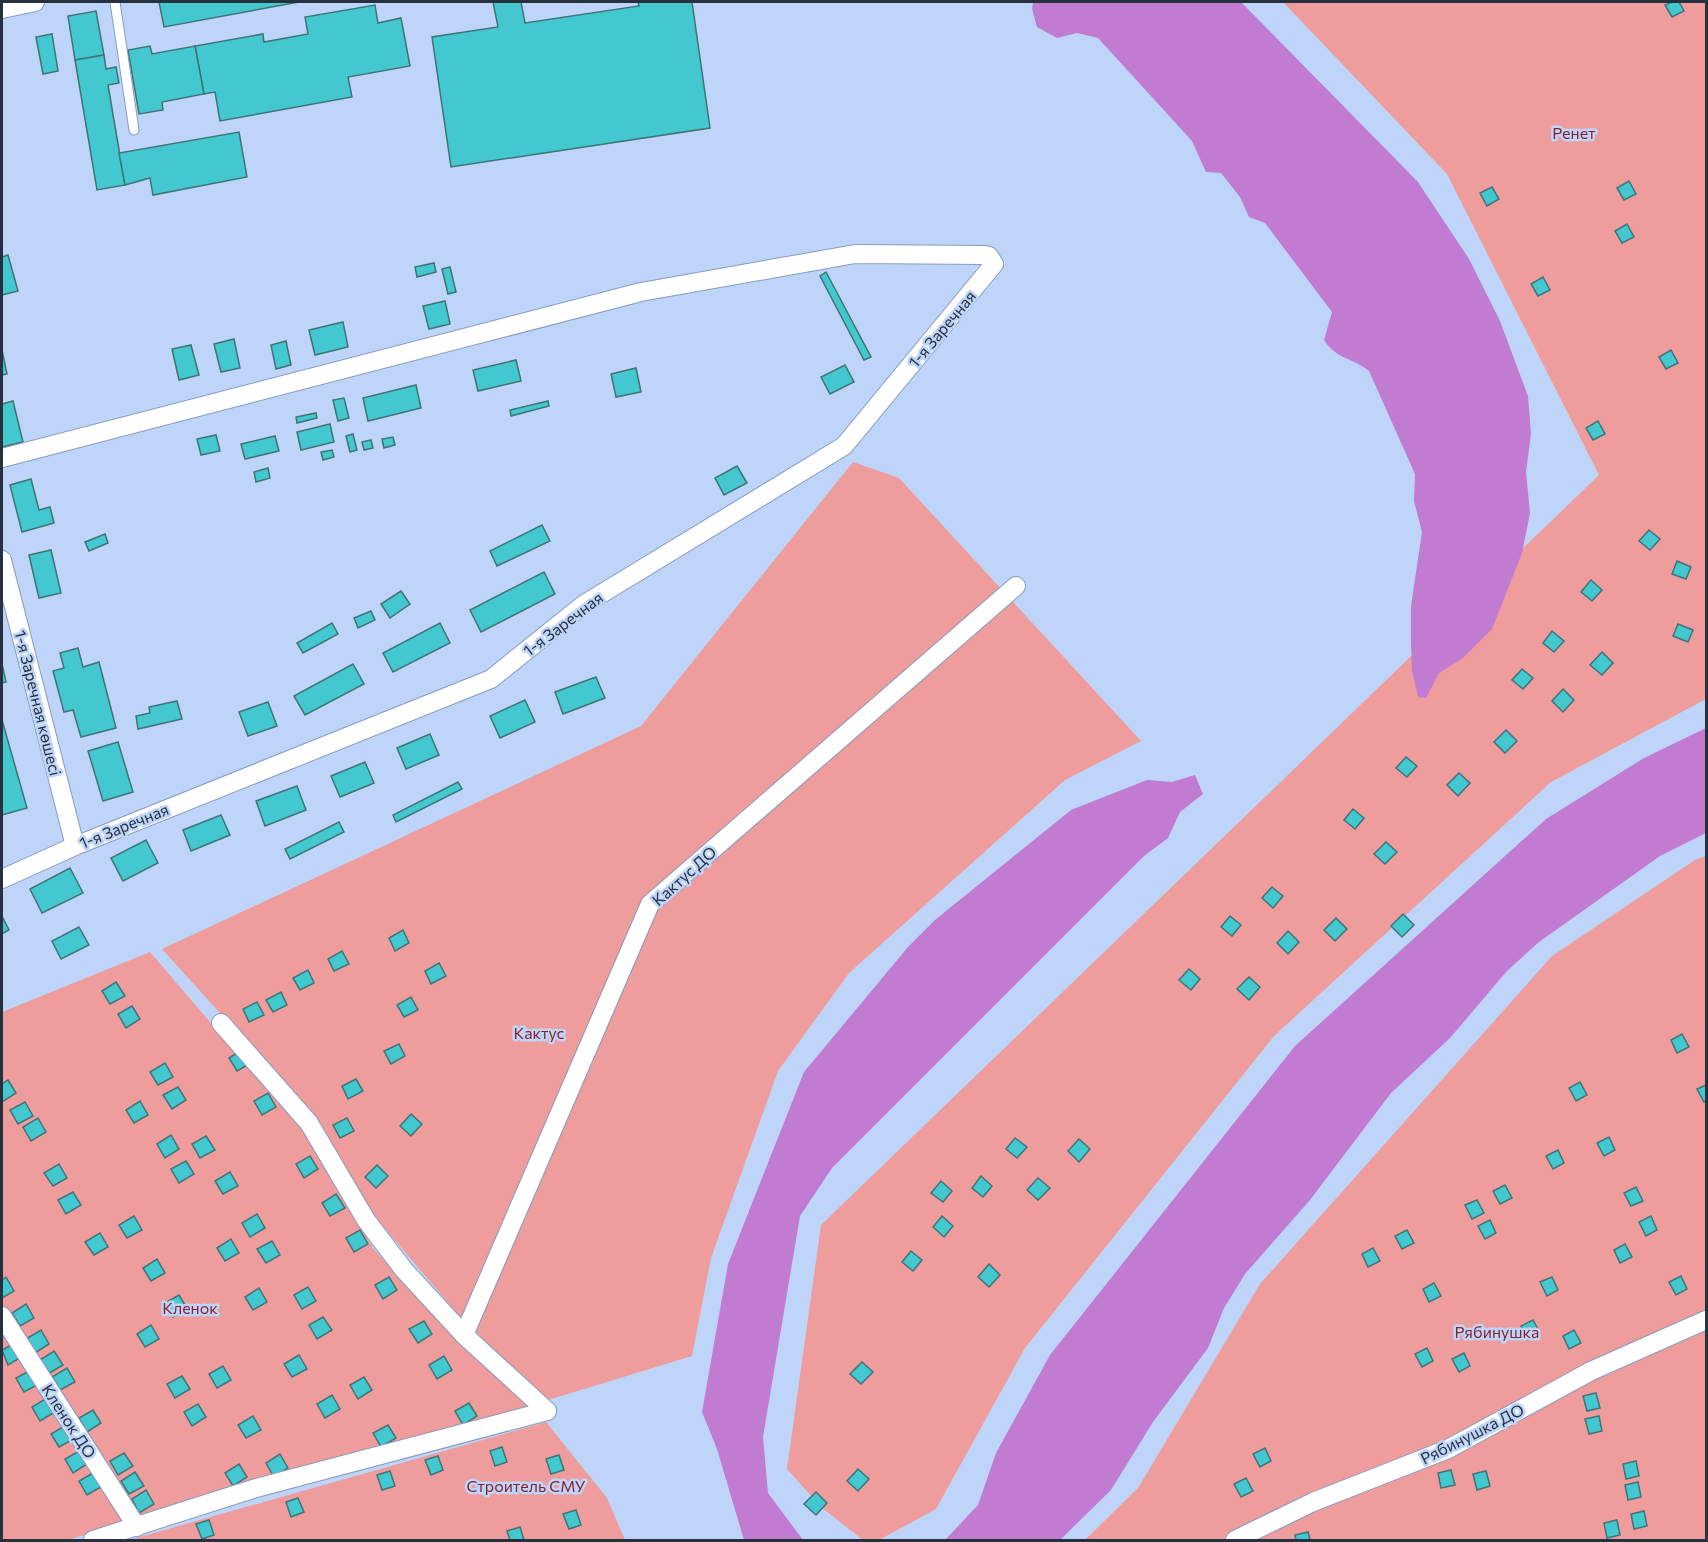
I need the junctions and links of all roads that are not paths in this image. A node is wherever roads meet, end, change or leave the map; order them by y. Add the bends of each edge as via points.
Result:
1 (34, 2) edge
2 (115, 2) edge
3 (2, 9) edge
4 (134, 130) dead end
5 (2, 458) edge
6 (2, 560) edge
7 (1016, 586) dead end
8 (75, 846) junction
9 (2, 879) edge
10 (221, 1023) dead end
11 (2, 1316) edge
12 (1707, 1320) edge
13 (464, 1335) junction
14 (137, 1527) junction
15 (93, 1540) edge
16 (1235, 1540) edge

1 - 3 street
2 - 4 lane
5 - 8 street, 1-я Заречная via 641,292 855,254 985,255 994,264 844,446 583,605 491,679
6 - 8 street, 1-я Заречная көшесі
7 - 13 street, Кактус ДО via 650,904
8 - 9 street, 1-я Заречная
10 - 13 street via 309,1124 366,1220 404,1270
11 - 14 street, Кленок ДО
12 - 16 street, Рябинушка ДО via 1591,1371 1448,1449 1313,1502
13 - 14 street via 547,1411 256,1488
14 - 15 street

